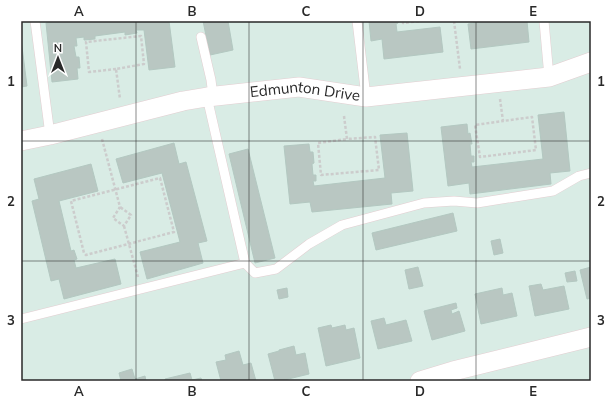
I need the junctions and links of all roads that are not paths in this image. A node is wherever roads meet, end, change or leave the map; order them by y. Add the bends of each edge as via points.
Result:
1 (36, 21) edge
2 (357, 21) edge
3 (544, 21) edge
4 (201, 37) dead end
5 (591, 62) edge
6 (548, 77) junction
7 (210, 97) junction
8 (366, 97) junction
9 (50, 136) junction
10 (21, 141) edge
11 (591, 173) edge
12 (245, 263) junction
13 (21, 319) edge
14 (591, 337) edge
15 (420, 381) edge

1 - 9 lane
2 - 8 lane
3 - 6 lane
4 - 7 lane via 211,80
5 - 6 street, Edmunton Drive
6 - 8 street, Edmunton Drive
7 - 8 street, Edmunton Drive via 300,87
7 - 9 street, Edmunton Drive via 183,101
7 - 12 lane
9 - 10 street, Edmunton Drive
11 - 12 lane via 579,176 552,190 477,203 424,203 342,225 309,244 276,269 255,273
12 - 13 lane
14 - 15 street

